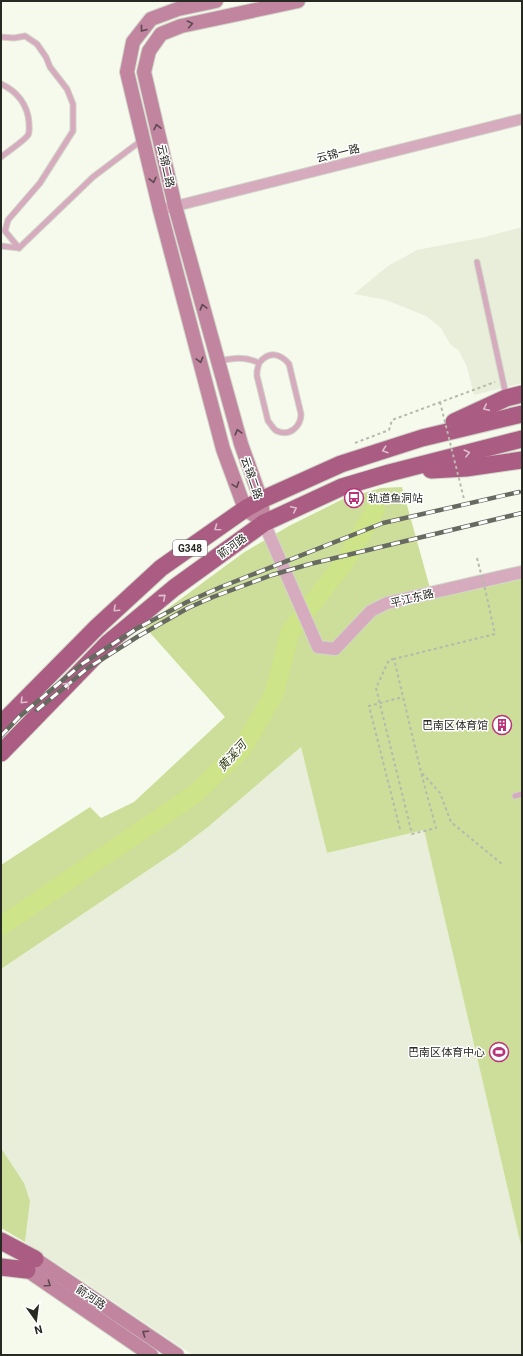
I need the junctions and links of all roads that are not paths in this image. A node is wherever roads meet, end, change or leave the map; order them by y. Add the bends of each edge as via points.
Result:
1 (216, 1) edge
2 (298, 1) edge
3 (1, 37) edge
4 (1, 84) edge
5 (522, 119) edge
6 (143, 139) junction
7 (1, 157) edge
8 (175, 206) junction
9 (160, 210) junction
10 (1, 246) edge
11 (19, 248) junction
12 (477, 262) dead end
13 (218, 361) junction
14 (259, 363) junction
15 (514, 396) edge
16 (522, 414) edge
17 (422, 438) junction
18 (522, 439) edge
19 (522, 460) edge
20 (389, 473) junction
21 (261, 500) junction
22 (245, 509) junction
23 (264, 523) junction
24 (522, 572) edge
25 (1, 724) edge
26 (1, 753) edge
27 (522, 794) edge
28 (515, 796) dead end
29 (1, 1241) edge
30 (1, 1248) edge
31 (1, 1262) edge
32 (31, 1264) junction
33 (1, 1267) edge
34 (151, 1355) edge
35 (178, 1355) edge

1 -> 6 main road, 云锦二路 via 178,9 151,19 133,42 128,72
8 -> 2 main road, 云锦二路 via 144,72 148,51 161,34 181,26
3 - 11 lane via 25,36 37,44 67,89 73,104 73,131 40,183 8,220 6,231
4 - 7 lane via 21,98 28,114 29,128 28,135
5 - 8 street, 云锦一路
6 -> 9 main road, 云锦二路
6 - 11 lane via 93,177
8 - 9 street, 云锦一路
13 -> 8 main road, 云锦二路
9 -> 22 main road, 云锦二路 via 223,449
10 - 11 lane
12 - 15 lane via 502,379
13 - 14 lane via 237,358 251,359
21 -> 13 main road, 云锦二路 via 241,444
14 - 14 lane via 257,376 268,421 277,431 291,432 301,420 301,414 289,364 279,355 270,355
15 -> 17 highway
16 - 17 highway, 箭河路 / G348
17 -> 21 highway, 箭河路 / G348 via 341,464
20 -> 18 highway, 箭河路 / G348
19 - 20 highway via 466,468
23 -> 20 highway, 箭河路 / G348 via 342,487
21 - 22 highway, 箭河路 / G348
21 - 23 main road, 云锦二路
22 - 23 main road, 云锦二路
22 -> 25 highway, 箭河路 / G348 via 161,568 97,627
23 - 24 street, 平江东路 via 318,647 335,649 371,611 387,603
26 -> 23 highway, 箭河路 / G348 via 108,642 174,588
27 - 28 lane
29 - 32 highway
30 - 32 main road, 箭河路
31 - 32 main road, 箭河路
32 - 33 highway
32 -> 34 main road, 箭河路
35 -> 32 main road, 箭河路

